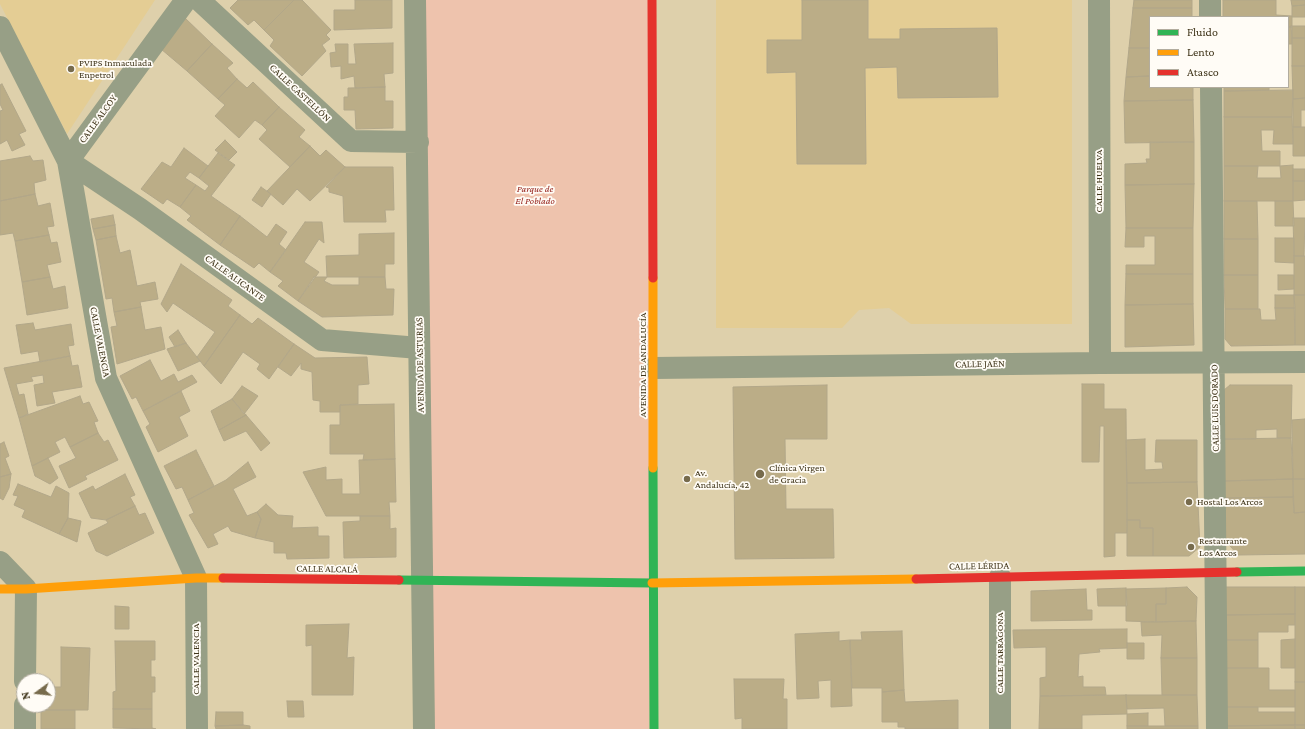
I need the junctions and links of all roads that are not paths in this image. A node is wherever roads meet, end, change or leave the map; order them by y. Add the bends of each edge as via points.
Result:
1 (186, 0) edge
2 (199, 0) edge
3 (416, 0) edge
4 (652, 0) edge
5 (1099, 0) edge
6 (1210, 0) edge
7 (1210, 16) edge
8 (0, 27) edge
9 (1211, 88) edge
10 (418, 142) junction
11 (68, 161) junction
12 (419, 348) junction
13 (1305, 362) edge
14 (1100, 363) junction
15 (1214, 363) junction
16 (654, 368) junction
17 (0, 562) edge
18 (1305, 571) edge
19 (1217, 573) junction
20 (1000, 577) junction
21 (196, 578) junction
22 (422, 581) junction
23 (654, 583) junction
24 (0, 589) edge
25 (26, 589) junction
26 (25, 673) edge
27 (25, 713) edge
28 (25, 729) edge
29 (197, 729) edge
30 (424, 729) edge
31 (654, 729) edge
32 (1000, 729) edge
33 (1217, 729) edge

1 - 11 street, CALLE ALCOY
2 - 10 street, CALLE CASTELLÓN via 351,141
3 - 10 street, AVENIDA DE ASTURIAS
4 - 16 street, AVENIDA DE ANDALUCÍA
5 - 14 street, CALLE HUELVA
6 - 7 street
8 - 11 street, CALLE VALENCIA
9 - 15 street, CALLE LUIS DORADO
10 - 12 street, AVENIDA DE ASTURIAS
11 - 12 street, CALLE ALICANTE via 140,209 322,340
11 - 21 street, CALLE VALENCIA via 106,378
12 - 22 street, AVENIDA DE ASTURIAS
13 - 15 street, CALLE JAÉN
14 - 15 street, CALLE JAÉN
14 - 16 street, CALLE JAÉN
15 - 19 street, CALLE LUIS DORADO
16 - 23 street, AVENIDA DE ANDALUCÍA
17 - 25 street
18 - 19 street, CALLE LÉRIDA
19 - 20 street, CALLE LÉRIDA
19 - 33 street, CALLE LUIS DORADO
20 - 23 street, CALLE LÉRIDA
20 - 32 street, CALLE TARRAGONA
21 - 22 street, CALLE ALCALÁ
21 - 25 street, CALLE ALCALÁ
21 - 29 street, CALLE VALENCIA
22 - 23 street, CALLE ALCALÁ
22 - 30 street, AVENIDA DE ASTURIAS
23 - 31 street, AVENIDA DE ANDALUCÍA
24 - 25 street, CALLE ALCALÁ
25 - 26 street
27 - 28 street

